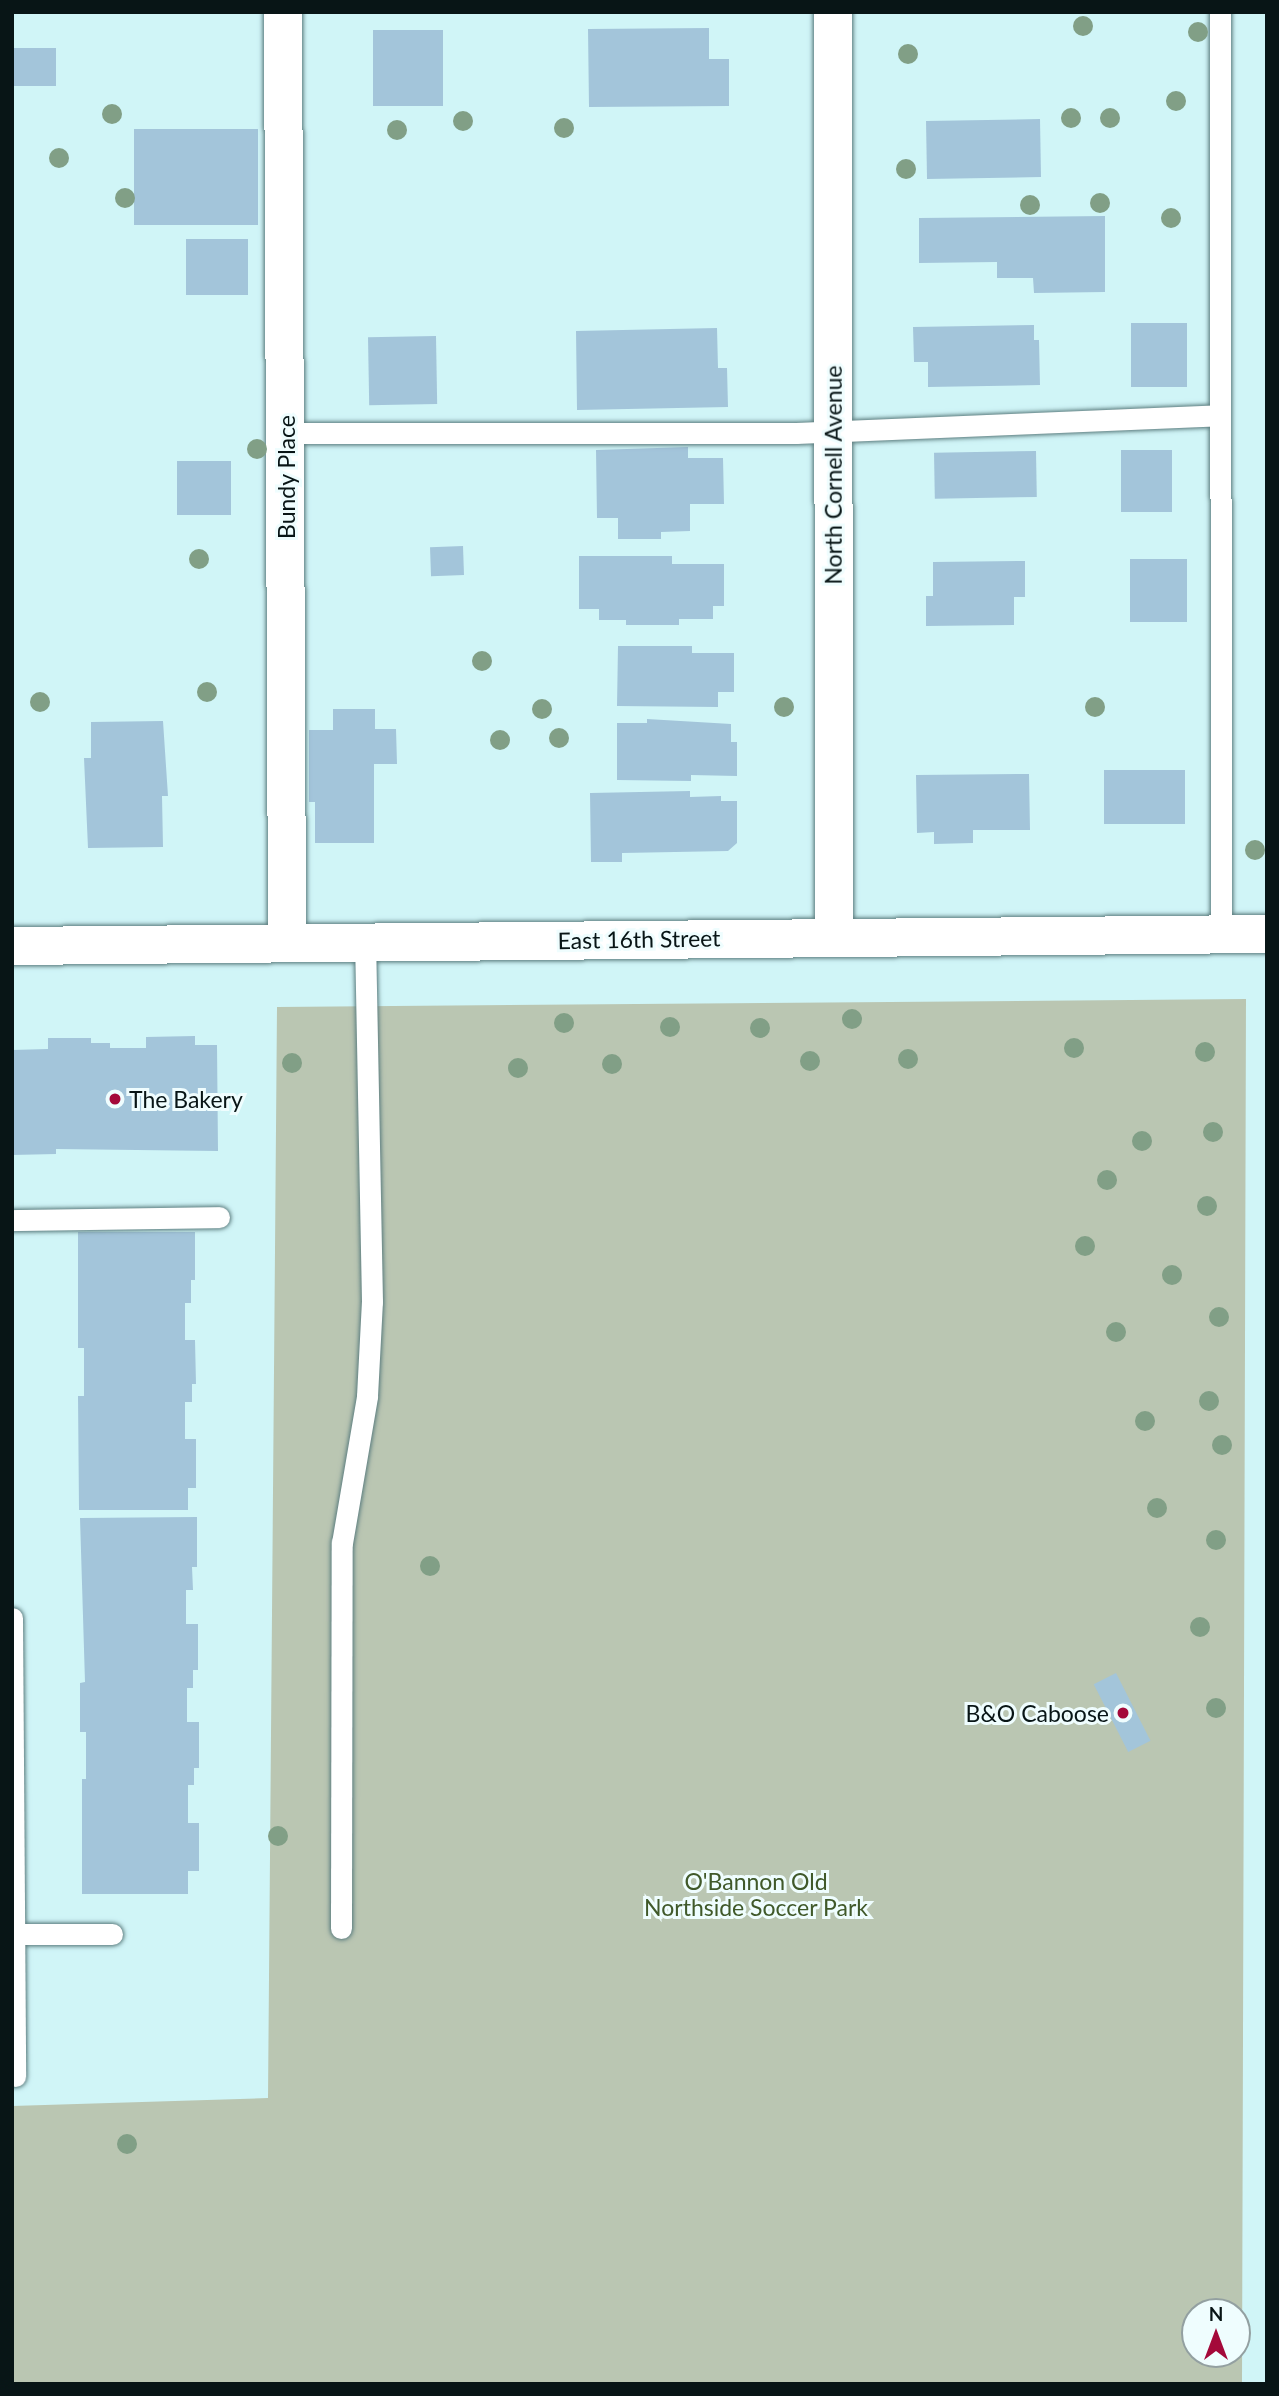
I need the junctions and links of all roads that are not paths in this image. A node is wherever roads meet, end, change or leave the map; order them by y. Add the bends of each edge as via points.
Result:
1 (284, 12) edge
2 (833, 12) edge
3 (1220, 12) edge
4 (1220, 415) junction
5 (833, 432) junction
6 (285, 433) junction
7 (1221, 933) junction
8 (1267, 933) edge
9 (834, 937) junction
10 (287, 942) junction
11 (365, 942) junction
12 (12, 946) edge
13 (219, 1217) dead end
14 (12, 1220) edge
15 (12, 1618) edge
16 (13, 1829) edge
17 (341, 1928) dead end
18 (15, 1934) junction
19 (112, 1934) dead end
20 (15, 2076) dead end

1 - 6 street, Bundy Place
2 - 5 street, North Cornell Avenue
3 - 4 lane
4 - 5 lane
4 - 7 lane
5 - 6 lane
5 - 9 street, North Cornell Avenue
6 - 10 street, Bundy Place
7 - 8 street, East 16th Street
7 - 9 street, East 16th Street
9 - 11 street, East 16th Street
10 - 11 street, East 16th Street
10 - 12 street, East 16th Street
11 - 17 lane via 372,1302 368,1396 342,1543
13 - 14 lane
15 - 16 lane
16 - 18 lane
18 - 19 lane
18 - 20 lane

